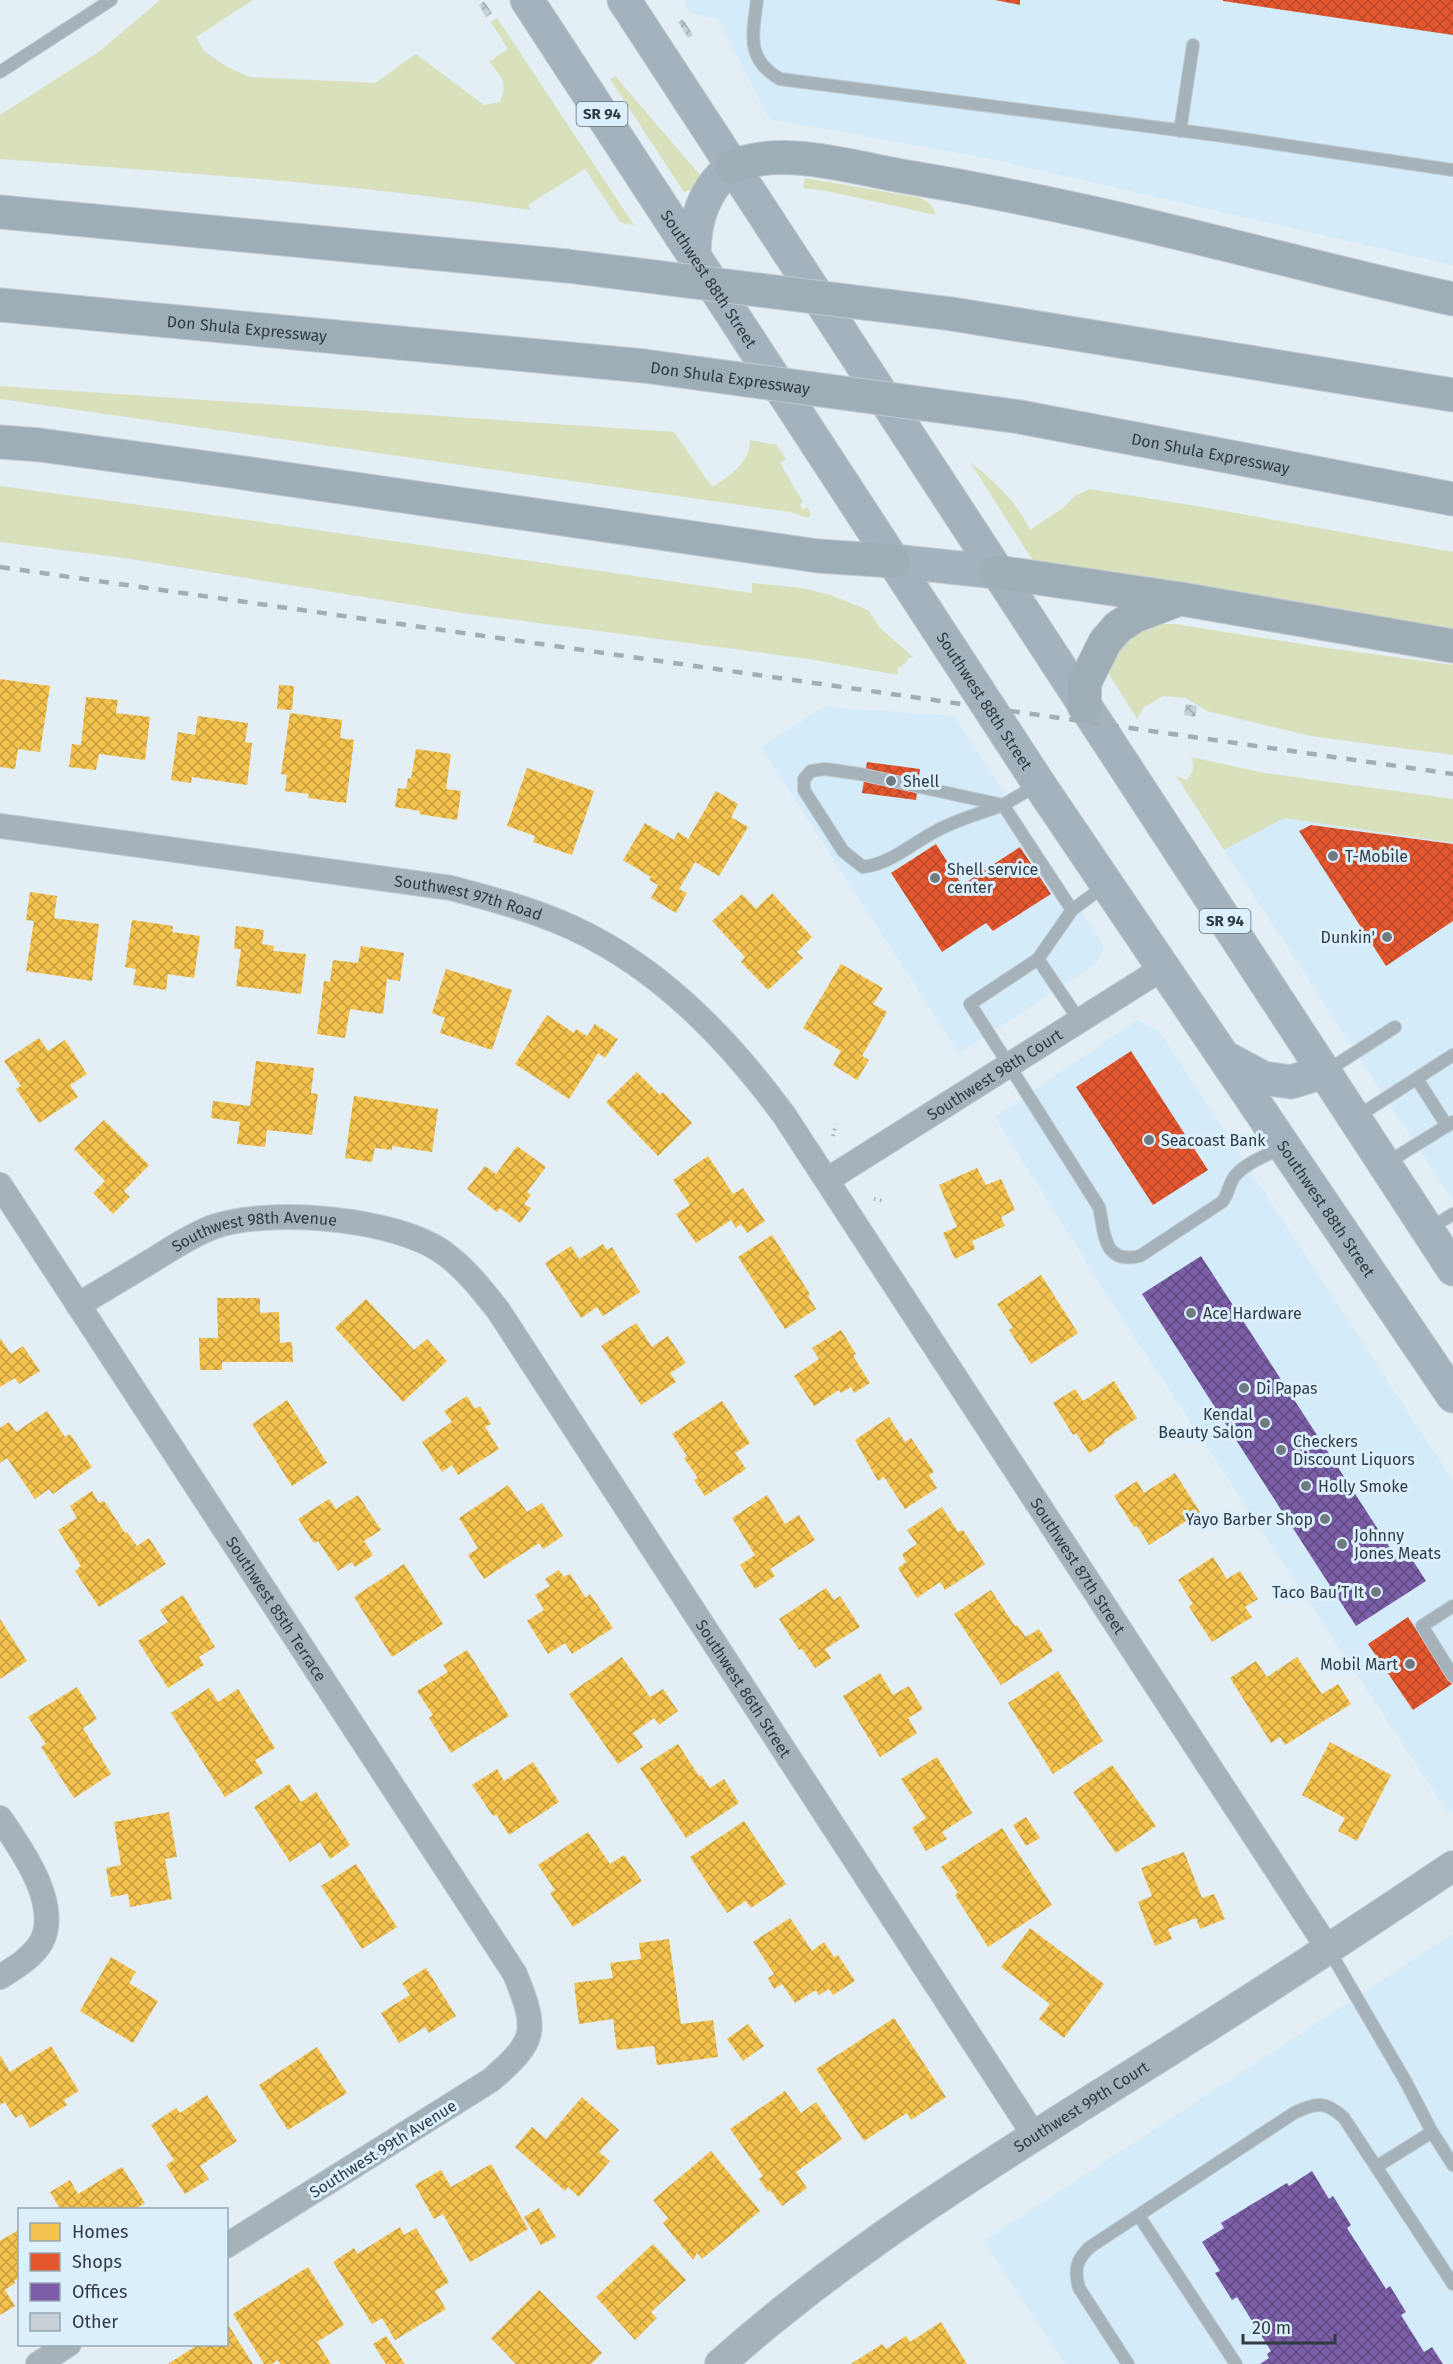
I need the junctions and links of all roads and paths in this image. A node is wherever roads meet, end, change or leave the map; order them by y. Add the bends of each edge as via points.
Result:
1 (111, 0) edge
2 (527, 0) edge
3 (624, 0) edge
4 (757, 0) edge
5 (1193, 45) dead end
6 (0, 72) edge
7 (1180, 131) junction
8 (732, 167) junction
9 (1453, 170) edge
10 (0, 212) edge
11 (694, 255) junction
12 (1453, 299) edge
13 (0, 305) edge
14 (85, 313) junction
15 (0, 316) edge
16 (1453, 395) edge
17 (0, 442) edge
18 (1453, 499) edge
19 (893, 561) junction
20 (997, 572) junction
21 (1181, 599) junction
22 (1453, 646) edge
23 (1084, 706) junction
24 (1039, 784) junction
25 (1003, 805) junction
26 (0, 826) edge
27 (1107, 884) junction
28 (1072, 910) junction
29 (1038, 959) junction
30 (1163, 968) junction
31 (1079, 1020) junction
32 (1395, 1027) dead end
33 (1453, 1055) edge
34 (1224, 1057) junction
35 (1008, 1064) junction
36 (1324, 1072) junction
37 (1416, 1079) junction
38 (1354, 1119) junction
39 (1450, 1124) edge
40 (836, 1125) dead end
41 (833, 1136) dead end
42 (1285, 1146) junction
43 (1384, 1165) junction
44 (827, 1180) junction
45 (0, 1185) edge
46 (874, 1199) dead end
47 (883, 1201) dead end
48 (1440, 1222) edge
49 (442, 1252) joint
50 (1453, 1269) edge
51 (78, 1305) junction
52 (1453, 1396) edge
53 (1453, 1606) edge
54 (1453, 1676) edge
55 (0, 1818) edge
56 (1453, 1866) edge
57 (1329, 1950) junction
58 (0, 1977) edge
59 (529, 2040) joint
60 (1432, 2132) junction
61 (1034, 2135) junction
62 (1453, 2164) edge
63 (1376, 2167) junction
64 (1139, 2216) junction
65 (228, 2245) edge
66 (1453, 2284) edge
67 (66, 2346) edge
68 (38, 2364) edge
69 (720, 2364) edge
70 (1128, 2364) edge
71 (1236, 2364) edge

1 - 6 lane
2 - 11 main road, Southwest 88th Street / SR 94
3 - 8 main road, SR 94
4 - 7 lane via 754,50 761,64 780,79
5 - 7 lane
7 - 9 lane
8 - 11 main road via 706,196 694,234
8 - 12 highway via 761,158 797,158 934,181 1172,231
8 - 20 main road, SR 94
10 - 16 highway, bridge via 567,266 952,314
11 - 19 main road, Southwest 88th Street / SR 94
13 - 14 highway, Don Shula Expressway
14 - 15 highway
14 - 18 highway, Don Shula Expressway, bridge via 644,366 1020,417
17 - 19 highway via 819,556
19 - 20 main road
19 - 24 main road, Southwest 88th Street / SR 94
20 - 21 highway
20 - 23 main road, SR 94
21 - 22 highway
21 - 23 highway via 1135,616 1118,627 1105,642 1085,682
23 - 36 main road, SR 94
24 - 25 lane
24 - 27 main road, Southwest 88th Street / SR 94
25 - 25 lane via 938,829 879,865 863,867 843,851 808,799 804,779 811,771 860,774
25 - 28 lane
26 - 44 street, Southwest 97th Road via 451,888 510,904 573,928 643,969 704,1021 755,1075
27 - 28 lane
27 - 30 main road, Southwest 88th Street / SR 94
28 - 29 lane
29 - 31 lane
29 - 35 lane via 970,1004
30 - 31 street, Southwest 98th Court
30 - 34 main road, Southwest 88th Street / SR 94
31 - 35 street, Southwest 98th Court
32 - 36 lane
33 - 37 lane
34 - 36 main road via 1263,1078 1291,1082
34 - 42 main road, Southwest 88th Street / SR 94
35 - 42 lane via 1099,1207 1107,1246 1116,1256 1140,1256 1222,1202 1242,1169
35 - 44 street, Southwest 98th Court
36 - 38 main road, SR 94
37 - 38 lane
37 - 39 lane
38 - 43 main road, SR 94
39 - 43 lane
40 - 41 path
42 - 52 main road, Southwest 88th Street / SR 94
43 - 48 main road, SR 94
44 - 57 street, Southwest 87th Street
45 - 51 street, Southwest 85th Terrace
46 - 47 path
48 - 50 main road, SR 94
49 - 51 street, Southwest 98th Avenue via 412,1238 338,1220 299,1216 246,1219 213,1227 179,1244
49 - 61 street, Southwest 86th Street via 498,1310
51 - 59 street, Southwest 85th Terrace via 515,1974 530,2020
53 - 54 lane via 1422,1626
55 - 58 street via 39,1884 47,1927 41,1943 26,1960
56 - 57 street, Southwest 99th Court
57 - 60 lane
57 - 61 street, Southwest 99th Court
59 - 65 street, Southwest 99th Avenue via 516,2058 465,2098
60 - 62 lane
60 - 63 lane
61 - 69 street, Southwest 99th Court via 819,2281
63 - 64 lane via 1334,2108 1308,2106
63 - 66 lane
64 - 70 lane via 1082,2255 1075,2274 1082,2294
64 - 71 lane
67 - 68 street

